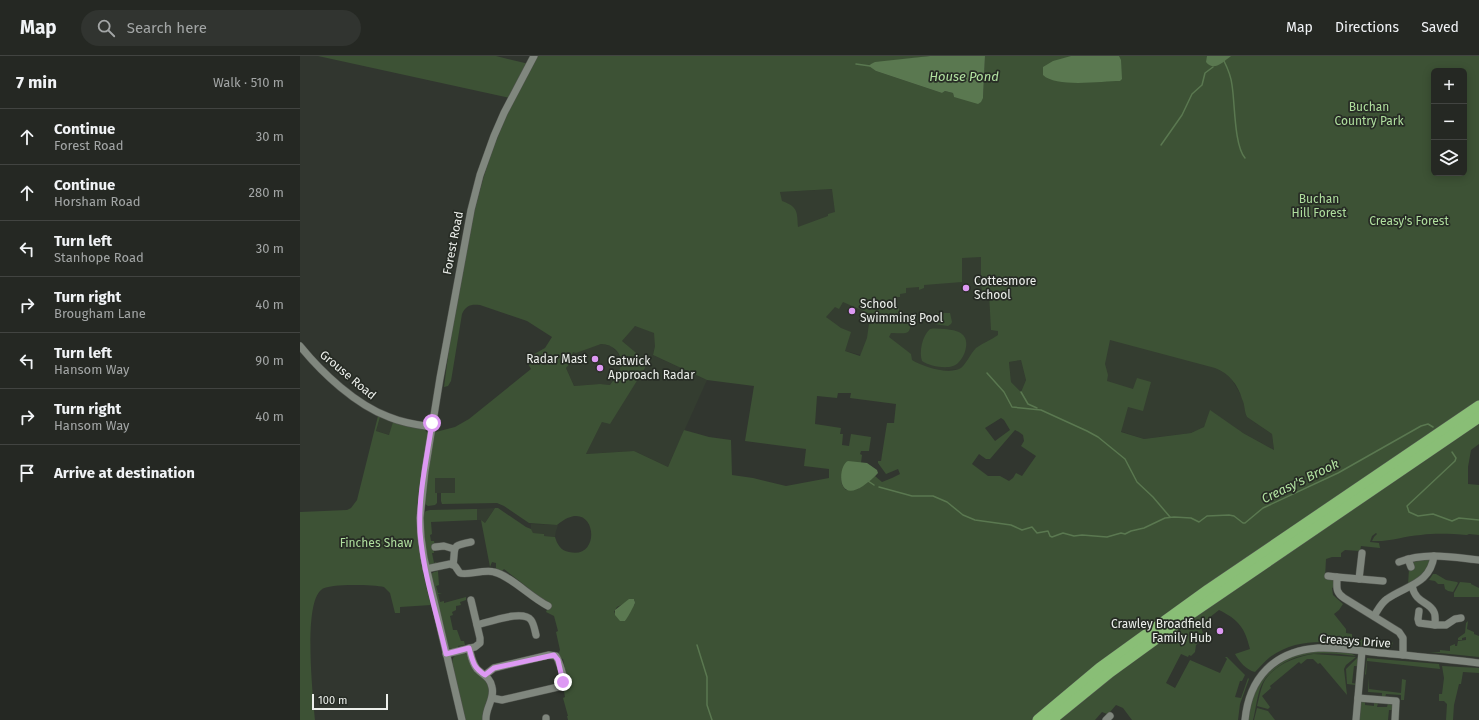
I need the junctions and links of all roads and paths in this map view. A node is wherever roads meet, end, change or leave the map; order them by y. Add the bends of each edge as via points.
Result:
1 (534, 56) edge
2 (300, 346) edge
3 (1479, 406) edge
4 (1479, 417) edge
5 (432, 427) junction
6 (471, 542) dead end
7 (434, 547) dead end
8 (454, 549) junction
9 (1362, 553) dead end
10 (1434, 556) junction
11 (1408, 559) junction
12 (1479, 560) edge
13 (1399, 562) dead end
14 (453, 565) junction
15 (1410, 567) dead end
16 (426, 569) junction
17 (1328, 576) dead end
18 (1338, 577) junction
19 (1360, 579) junction
20 (1383, 581) dead end
21 (1412, 586) junction
22 (471, 600) dead end
23 (548, 606) dead end
24 (1419, 611) dead end
25 (1374, 616) junction
26 (1461, 618) dead end
27 (477, 625) junction
28 (1435, 625) junction
29 (536, 636) dead end
30 (469, 648) junction
31 (1362, 652) junction
32 (446, 654) junction
33 (1403, 655) junction
34 (1479, 662) edge
35 (485, 675) junction
36 (492, 698) junction
37 (1358, 698) junction
38 (462, 720) edge
39 (486, 720) edge
40 (1038, 720) edge
41 (1051, 720) edge
42 (1245, 720) edge
43 (1356, 720) edge
44 (1395, 720) edge

1 - 5 street, Forest Road via 497,128 475,192
2 - 5 street, Grouse Road via 323,371 369,407 384,416
3 - 40 highway via 1208,590 1100,668
4 - 41 highway via 1183,619 1110,672
5 - 16 street, Forest Road via 420,518
6 - 8 street
7 - 8 street
8 - 14 street
9 - 19 street
10 - 11 street
10 - 12 street
10 - 21 street via 1430,570
11 - 13 street
11 - 15 street
14 - 16 street
14 - 23 street via 464,574 489,571 501,574 531,597
16 - 32 street, Forest Road
17 - 18 street
18 - 19 street
18 - 25 street via 1338,594
19 - 20 street
21 - 25 street via 1385,600
21 - 28 street via 1418,598 1434,612
22 - 27 street
24 - 28 street via 1419,623
25 - 33 street via 1401,634 1404,642
26 - 28 street via 1446,625
27 - 29 street via 522,616 531,620
27 - 30 street via 480,643
30 - 32 street
30 - 35 street via 474,665
31 - 33 street, Creasys Drive
31 - 37 street
31 - 42 street, Creasys Drive via 1308,649 1278,660 1265,670 1254,686 1247,704
32 - 38 street, Forest Road
33 - 34 street, Creasys Drive
35 - 36 street via 492,686
35 - 36 street via 494,668 549,655 556,656 559,662 563,680 558,687 502,700
36 - 39 street via 486,710
37 - 43 street
37 - 44 street via 1396,701

